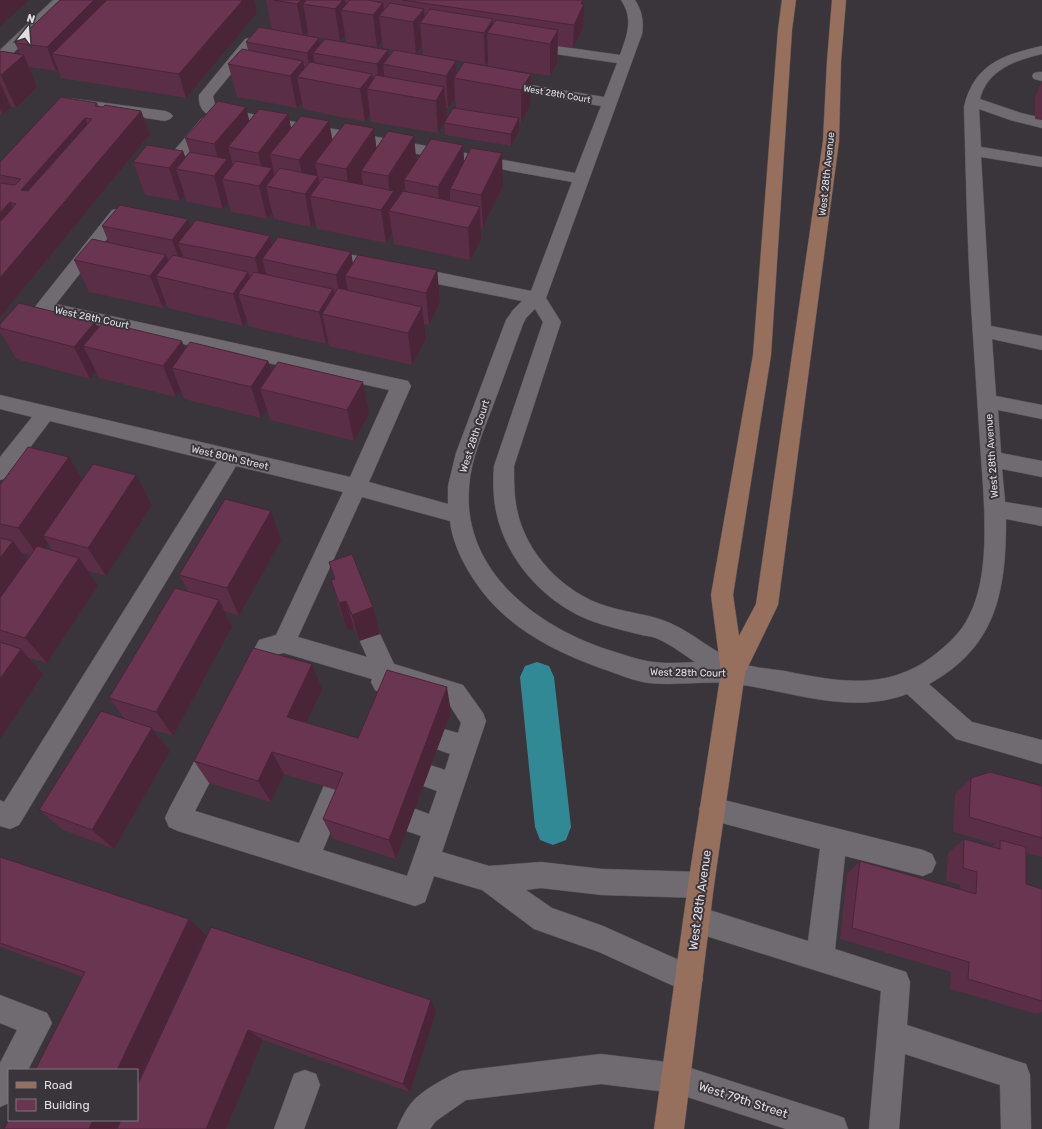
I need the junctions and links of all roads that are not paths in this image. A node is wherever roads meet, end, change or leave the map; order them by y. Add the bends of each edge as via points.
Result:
1 (61, 0) edge
2 (628, 0) edge
3 (789, 0) edge
4 (839, 0) edge
5 (515, 44) edge
6 (289, 49) edge
7 (1039, 51) edge
8 (0, 58) edge
9 (626, 60) junction
10 (485, 82) edge
11 (972, 100) junction
12 (610, 102) junction
13 (53, 112) edge
14 (214, 112) junction
15 (165, 116) dead end
16 (1042, 123) edge
17 (974, 150) junction
18 (1042, 162) edge
19 (166, 170) edge
20 (581, 179) junction
21 (142, 219) edge
22 (304, 251) edge
23 (537, 298) junction
24 (982, 331) junction
25 (1042, 343) edge
26 (987, 401) junction
27 (0, 402) edge
28 (1042, 412) edge
29 (46, 413) junction
30 (231, 457) junction
31 (992, 459) junction
32 (1042, 469) edge
33 (0, 472) edge
34 (356, 487) junction
35 (995, 509) junction
36 (459, 515) junction
37 (1042, 517) edge
38 (333, 536) junction
39 (343, 564) edge
40 (370, 637) edge
41 (284, 643) junction
42 (733, 672) junction
43 (386, 674) junction
44 (910, 682) junction
45 (375, 699) edge
46 (440, 739) edge
47 (465, 747) junction
48 (1042, 752) edge
49 (427, 776) edge
50 (452, 784) junction
51 (339, 796) edge
52 (712, 809) junction
53 (0, 813) edge
54 (410, 820) edge
55 (437, 829) junction
56 (834, 840) junction
57 (306, 858) junction
58 (426, 861) junction
59 (923, 863) dead end
60 (489, 879) junction
61 (701, 886) junction
62 (697, 920) junction
63 (820, 958) junction
64 (689, 979) junction
65 (0, 1009) edge
66 (892, 1035) junction
67 (13, 1069) edge
68 (8, 1078) edge
69 (675, 1078) junction
70 (305, 1085) edge
71 (0, 1092) edge
72 (289, 1129) edge
73 (412, 1129) edge
74 (669, 1129) edge
75 (833, 1129) edge
76 (884, 1129) edge
77 (1016, 1129) edge

1 - 8 street
2 - 9 street, West 28th Court via 637,25
3 - 42 main road, West 28th Avenue via 762,355 722,595
4 - 42 main road, West 28th Avenue via 830,149 767,606
5 - 9 street
6 - 14 street via 250,42 206,95 208,106
7 - 11 street, West 28th Avenue via 1008,60 989,72 977,84
9 - 12 street, West 28th Court
10 - 12 street, West 28th Court
11 - 16 street via 1023,119
11 - 17 street, West 28th Avenue
12 - 20 street, West 28th Court
13 - 15 street via 64,101
14 - 19 street
14 - 20 street
17 - 18 street
17 - 24 street, West 28th Avenue
20 - 23 street, West 28th Court
21 - 34 street, West 28th Court via 118,214 44,307 400,386
22 - 23 street
23 - 36 street, West 28th Court via 518,315 464,457 458,496
23 - 42 street, West 28th Court via 552,322 504,466 502,481 507,516 519,546 551,585 579,605 608,617 662,630
24 - 25 street
24 - 26 street, West 28th Avenue
26 - 28 street
26 - 31 street, West 28th Avenue
27 - 29 street, West 80th Street
29 - 30 street, West 80th Street
29 - 33 street
30 - 34 street, West 80th Street
30 - 53 street via 10,816
31 - 32 street
31 - 35 street, West 28th Avenue
34 - 36 street, West 80th Street
34 - 38 street
35 - 37 street
35 - 44 street, West 28th Avenue via 991,585 976,628 954,654
36 - 42 street, West 28th Court via 467,548 478,572 487,584 513,610 556,638 588,653 648,672
38 - 39 street
38 - 41 street
40 - 43 street
41 - 43 street
41 - 57 street via 267,647 178,818
42 - 44 street, West 28th Avenue via 816,688 854,692 879,691
42 - 52 main road, West 28th Avenue
43 - 45 street
43 - 47 street via 455,693 474,721
44 - 48 street via 964,731
46 - 47 street
47 - 50 street
49 - 50 street
50 - 55 street
51 - 57 street
52 - 56 street
52 - 61 main road, West 28th Avenue
54 - 55 street
55 - 58 street
56 - 59 street
56 - 63 street
57 - 58 street via 414,892
58 - 60 street
60 - 61 street via 541,875 602,882
60 - 64 street via 544,919 603,940
61 - 62 main road, West 28th Avenue
62 - 63 street
62 - 64 main road, West 28th Avenue
63 - 66 street via 896,982
64 - 69 main road, West 28th Avenue
65 - 67 street via 37,1023
66 - 76 street
66 - 77 street via 1015,1074
68 - 71 street
69 - 73 street, West 79th Street via 601,1069 461,1086 425,1110
69 - 74 main road, West 28th Avenue
69 - 75 street, West 79th Street
70 - 72 street

